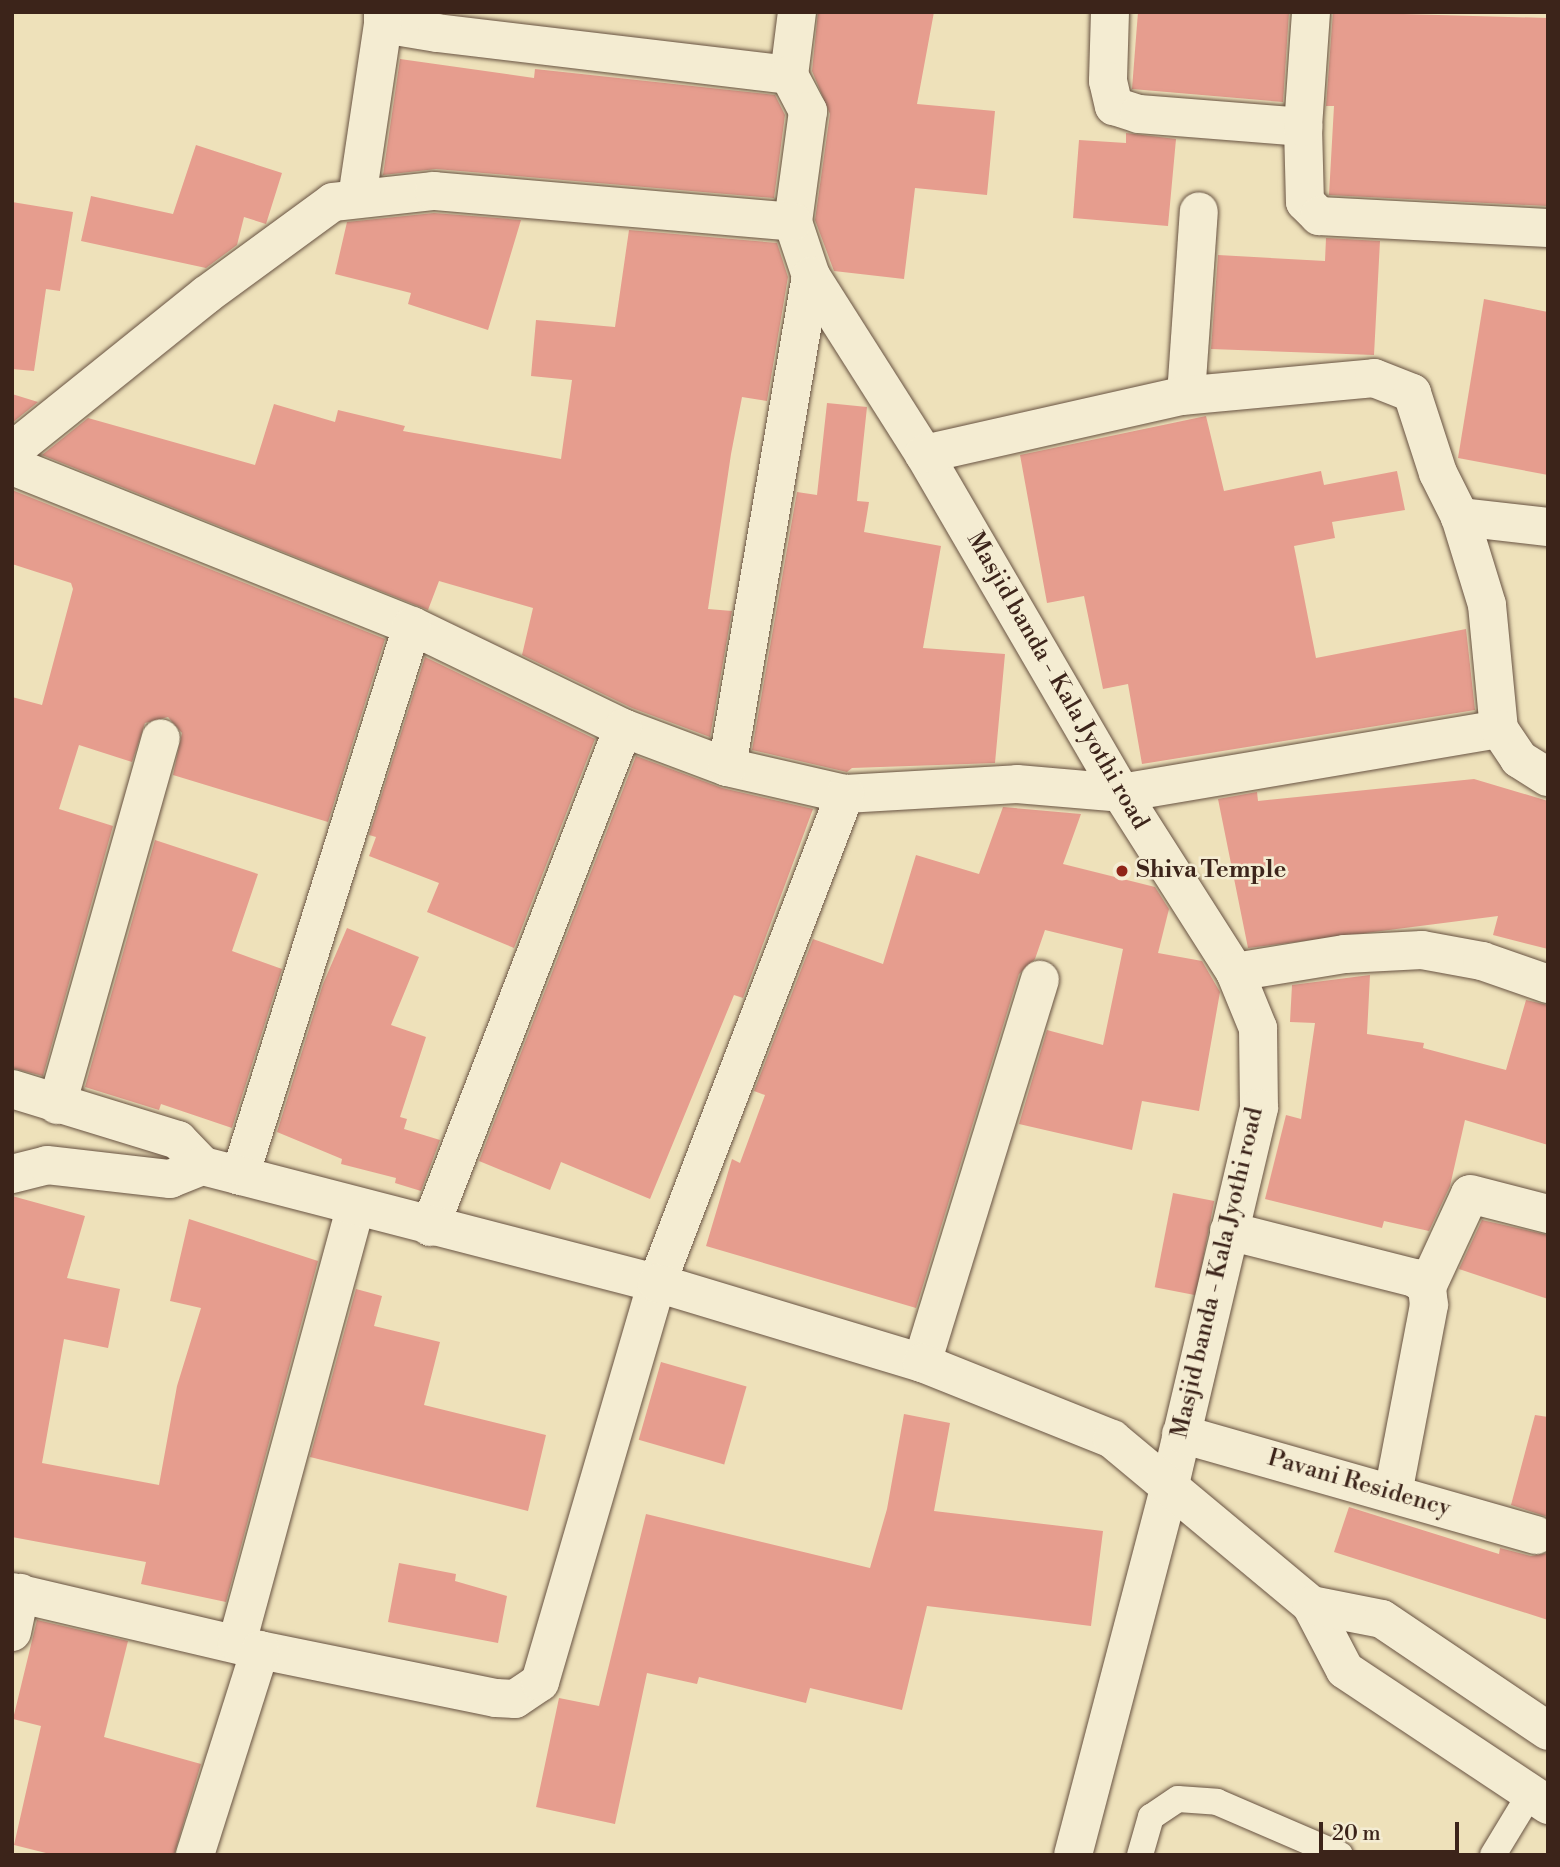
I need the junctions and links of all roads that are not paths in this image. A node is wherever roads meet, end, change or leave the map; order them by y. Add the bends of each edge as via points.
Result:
1 (797, 12) edge
2 (1110, 12) edge
3 (1311, 12) edge
4 (383, 18) edge
5 (789, 75) junction
6 (1303, 127) junction
7 (357, 198) junction
8 (1199, 211) dead end
9 (793, 222) junction
10 (1548, 228) edge
11 (811, 276) junction
12 (1186, 395) junction
13 (12, 451) edge
14 (924, 454) junction
15 (12, 466) edge
16 (1460, 517) junction
17 (1548, 527) edge
18 (412, 626) junction
19 (623, 728) junction
20 (1499, 729) junction
21 (160, 738) dead end
22 (727, 767) junction
23 (1548, 777) edge
24 (1121, 793) junction
25 (845, 794) junction
26 (1235, 972) junction
27 (1040, 980) dead end
28 (1548, 984) edge
29 (12, 1089) edge
30 (57, 1105) junction
31 (203, 1167) junction
32 (12, 1174) edge
33 (240, 1177) junction
34 (355, 1208) junction
35 (1548, 1214) edge
36 (430, 1227) junction
37 (1229, 1231) junction
38 (657, 1283) junction
39 (1427, 1287) junction
40 (922, 1363) junction
41 (1181, 1434) junction
42 (1169, 1489) junction
43 (1393, 1493) junction
44 (1536, 1535) dead end
45 (16, 1593) edge
46 (1311, 1605) junction
47 (12, 1632) edge
48 (248, 1647) junction
49 (1548, 1731) edge
50 (1539, 1800) edge
51 (195, 1855) edge
52 (1073, 1855) edge
53 (1140, 1855) edge
54 (1340, 1855) edge
55 (1493, 1855) edge

1 - 5 street
2 - 6 street via 1108,81 1114,106 1139,114
3 - 6 street
4 - 5 street
4 - 7 street
5 - 9 street, Masjid banda - Kala Jyothi road via 808,111
6 - 10 street via 1305,202 1320,216
7 - 9 street via 434,191
7 - 13 street via 333,202 206,295
8 - 12 street
9 - 11 street, Masjid banda - Kala Jyothi road
11 - 14 street, Masjid banda - Kala Jyothi road
11 - 22 street
12 - 14 street
12 - 16 street via 1374,378 1412,393 1438,473
14 - 24 street, Masjid banda - Kala Jyothi road
15 - 18 street
16 - 17 street
16 - 20 street via 1487,605
18 - 19 street
18 - 33 street
19 - 22 street
19 - 36 street
20 - 23 street via 1519,759
20 - 24 street
21 - 30 street
22 - 25 street
24 - 25 street via 1017,784
24 - 26 street, Masjid banda - Kala Jyothi road
25 - 38 street
26 - 28 street via 1345,954 1422,950 1482,961
26 - 37 street, Masjid banda - Kala Jyothi road via 1258,1028 1259,1108
27 - 40 street
29 - 30 street
30 - 31 street via 178,1140
31 - 32 street via 170,1179 47,1165
31 - 33 street
33 - 34 street
34 - 36 street
34 - 48 street
35 - 39 street via 1471,1194
36 - 38 street
37 - 39 street via 1415,1278
37 - 41 street, Masjid banda - Kala Jyothi road
38 - 40 street
38 - 48 street via 540,1682 515,1699 496,1698
39 - 43 street via 1429,1305
40 - 42 street via 1112,1439
41 - 42 street, Masjid banda - Kala Jyothi road
41 - 43 street, Pavani Residency
42 - 46 street
42 - 52 street, Masjid banda - Kala Jyothi road
43 - 44 street, Pavani Residency
45 - 47 street
45 - 48 street
46 - 49 street via 1382,1619
46 - 50 street via 1345,1670
48 - 51 street
50 - 55 lane
53 - 54 lane via 1151,1817 1178,1799 1217,1802

